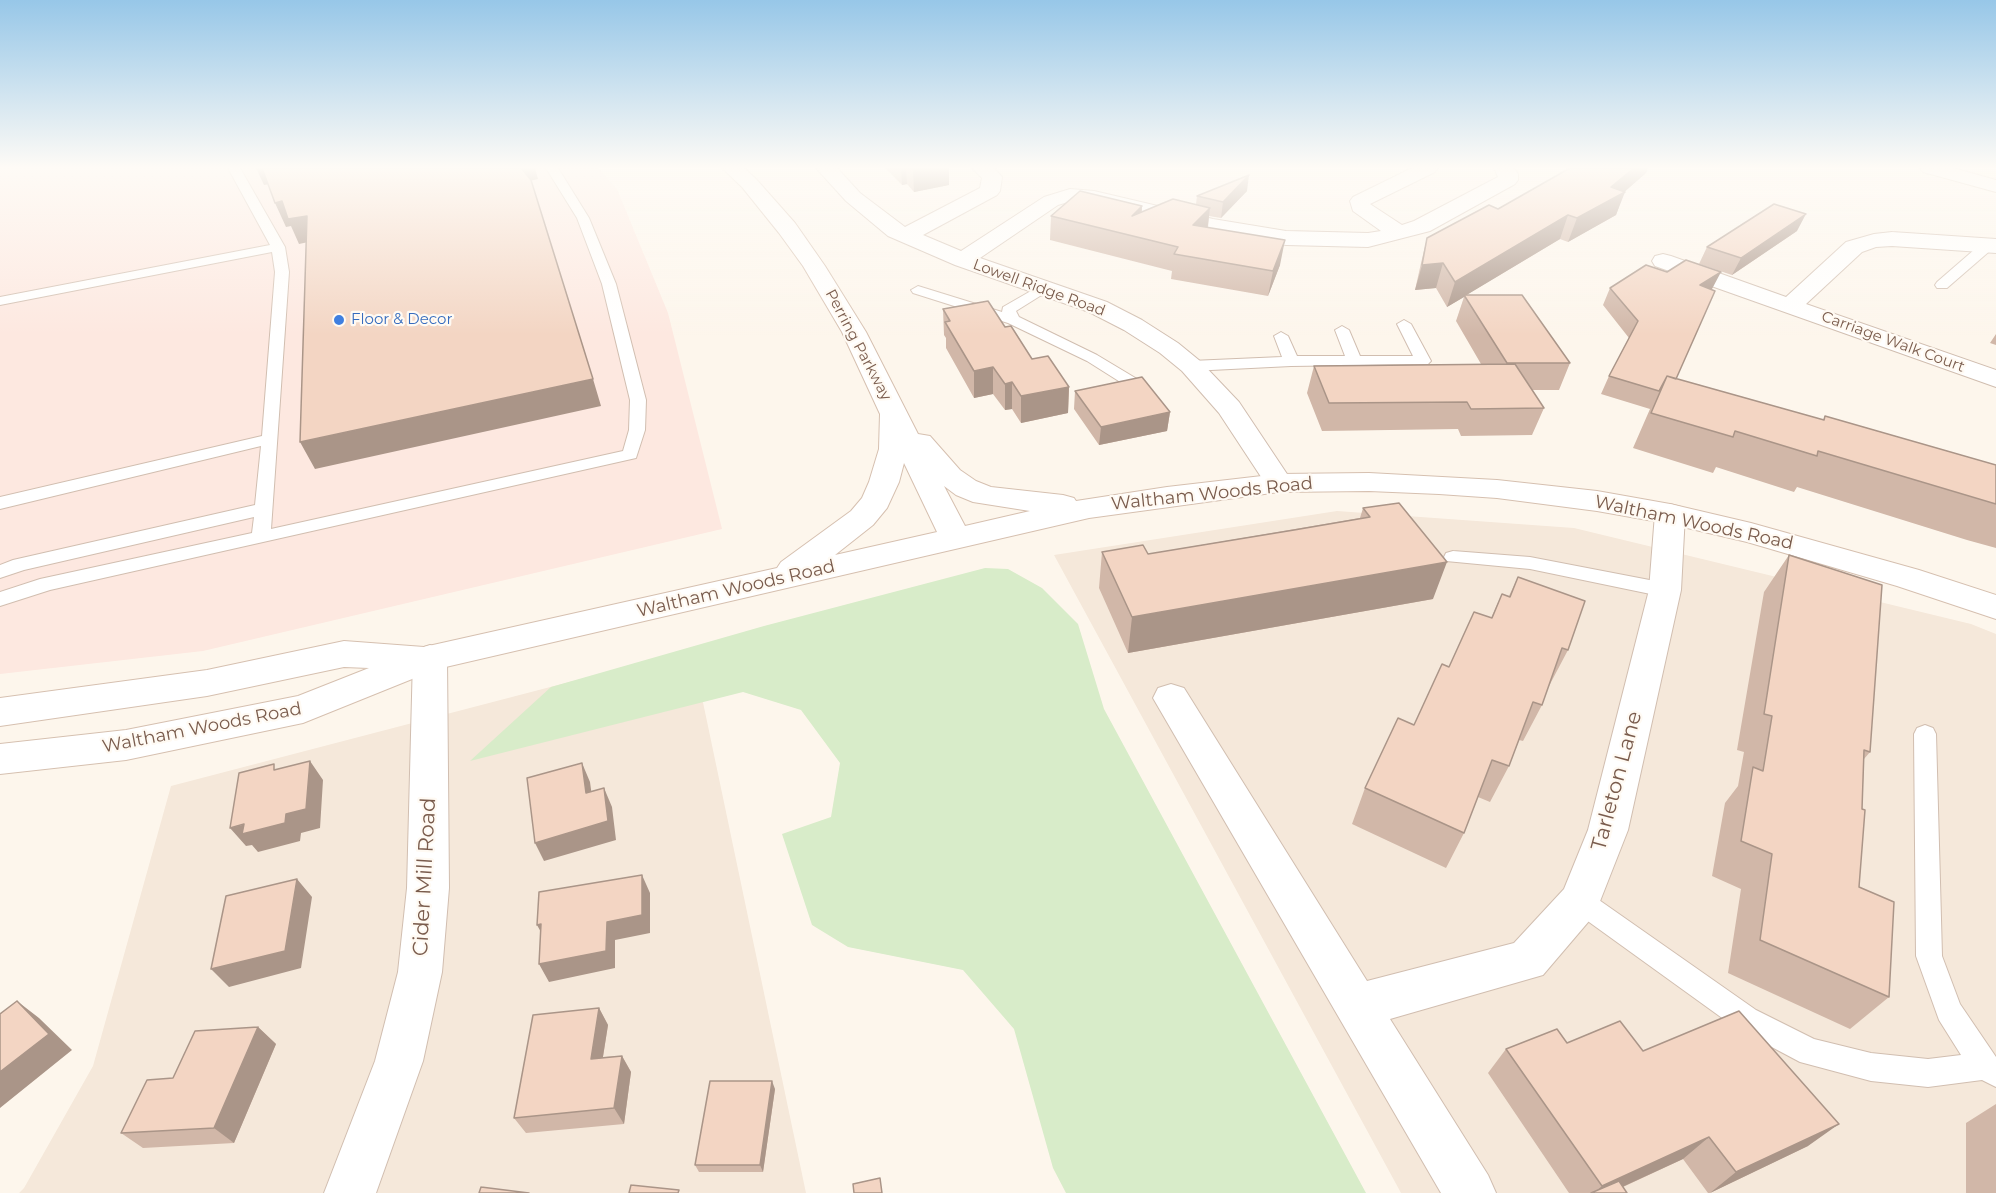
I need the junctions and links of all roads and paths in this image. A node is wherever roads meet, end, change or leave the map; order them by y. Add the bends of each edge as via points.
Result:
1 (265, 224) edge
2 (585, 224) edge
3 (783, 224) edge
4 (886, 224) edge
5 (928, 224) edge
6 (1017, 224) edge
7 (1207, 224) edge
8 (1385, 224) edge
9 (1426, 224) edge
10 (1400, 233) junction
11 (906, 235) junction
12 (1992, 246) edge
13 (278, 247) junction
14 (963, 260) junction
15 (1663, 261) dead end
16 (1942, 285) dead end
17 (1043, 288) junction
18 (918, 290) dead end
19 (0, 301) edge
20 (1790, 306) junction
21 (1013, 320) junction
22 (1404, 324) dead end
23 (1342, 330) dead end
24 (1281, 336) dead end
25 (1354, 360) junction
26 (1291, 361) junction
27 (1191, 366) junction
28 (1996, 379) edge
29 (1131, 382) edge
30 (894, 411) junction
31 (270, 439) junction
32 (1279, 483) junction
33 (0, 503) edge
34 (1089, 508) junction
35 (264, 509) junction
36 (1670, 514) junction
37 (261, 537) junction
38 (956, 540) junction
39 (1454, 556) dead end
40 (0, 572) edge
41 (777, 579) junction
42 (1665, 590) junction
43 (0, 599) edge
44 (1996, 607) edge
45 (430, 658) junction
46 (1171, 699) dead end
47 (0, 712) edge
48 (1925, 734) dead end
49 (0, 759) edge
50 (1580, 901) junction
51 (1357, 1006) junction
52 (1990, 1069) edge
53 (350, 1193) edge
54 (1470, 1193) edge

1 - 13 lane
2 - 37 lane via 609,284 638,400 637,430 630,454
3 - 30 street, Perring Parkway via 854,332
4 - 11 street, Lowell Ridge Road
5 - 11 street
6 - 14 street
7 - 10 street via 1286,238 1368,240
8 - 10 street
9 - 10 street
11 - 14 street, Lowell Ridge Road
12 - 16 lane
12 - 20 street, Carriage Walk Court via 1892,238 1874,241 1854,247
13 - 19 lane
13 - 31 lane via 282,272
14 - 17 street, Lowell Ridge Road
15 - 20 street, Carriage Walk Court
17 - 21 lane via 1008,310
17 - 27 street, Lowell Ridge Road via 1090,304 1133,325
18 - 21 lane
20 - 28 street, Carriage Walk Court
21 - 29 lane via 1092,358
22 - 25 lane via 1423,361
23 - 25 lane
24 - 26 lane
25 - 26 lane
26 - 27 lane
27 - 32 street, Lowell Ridge Road via 1229,408
30 - 34 street via 950,476 966,488 1010,500
30 - 38 street, Perring Parkway
30 - 41 street via 893,449 876,501 837,538
31 - 33 lane
31 - 35 lane
32 - 34 street, Waltham Woods Road
32 - 36 street, Waltham Woods Road via 1369,482 1497,489
34 - 38 street, Waltham Woods Road
35 - 37 lane
35 - 40 lane
36 - 42 street, Tarleton Lane
36 - 44 street, Waltham Woods Road via 1828,554
37 - 43 lane via 47,584
38 - 41 street, Waltham Woods Road
39 - 42 lane via 1530,564
41 - 45 street, Waltham Woods Road
42 - 50 street, Tarleton Lane via 1608,830
45 - 47 street, Waltham Woods Road via 344,654 207,683
45 - 49 street, Waltham Woods Road via 303,709 126,745
45 - 53 street, Cider Mill Road via 428,888 420,972 399,1061
46 - 51 street
48 - 52 lane via 1929,956 1949,1011
50 - 51 street, Tarleton Lane via 1527,960
50 - 52 lane via 1746,1019 1810,1052 1871,1067 1928,1073
51 - 54 street

